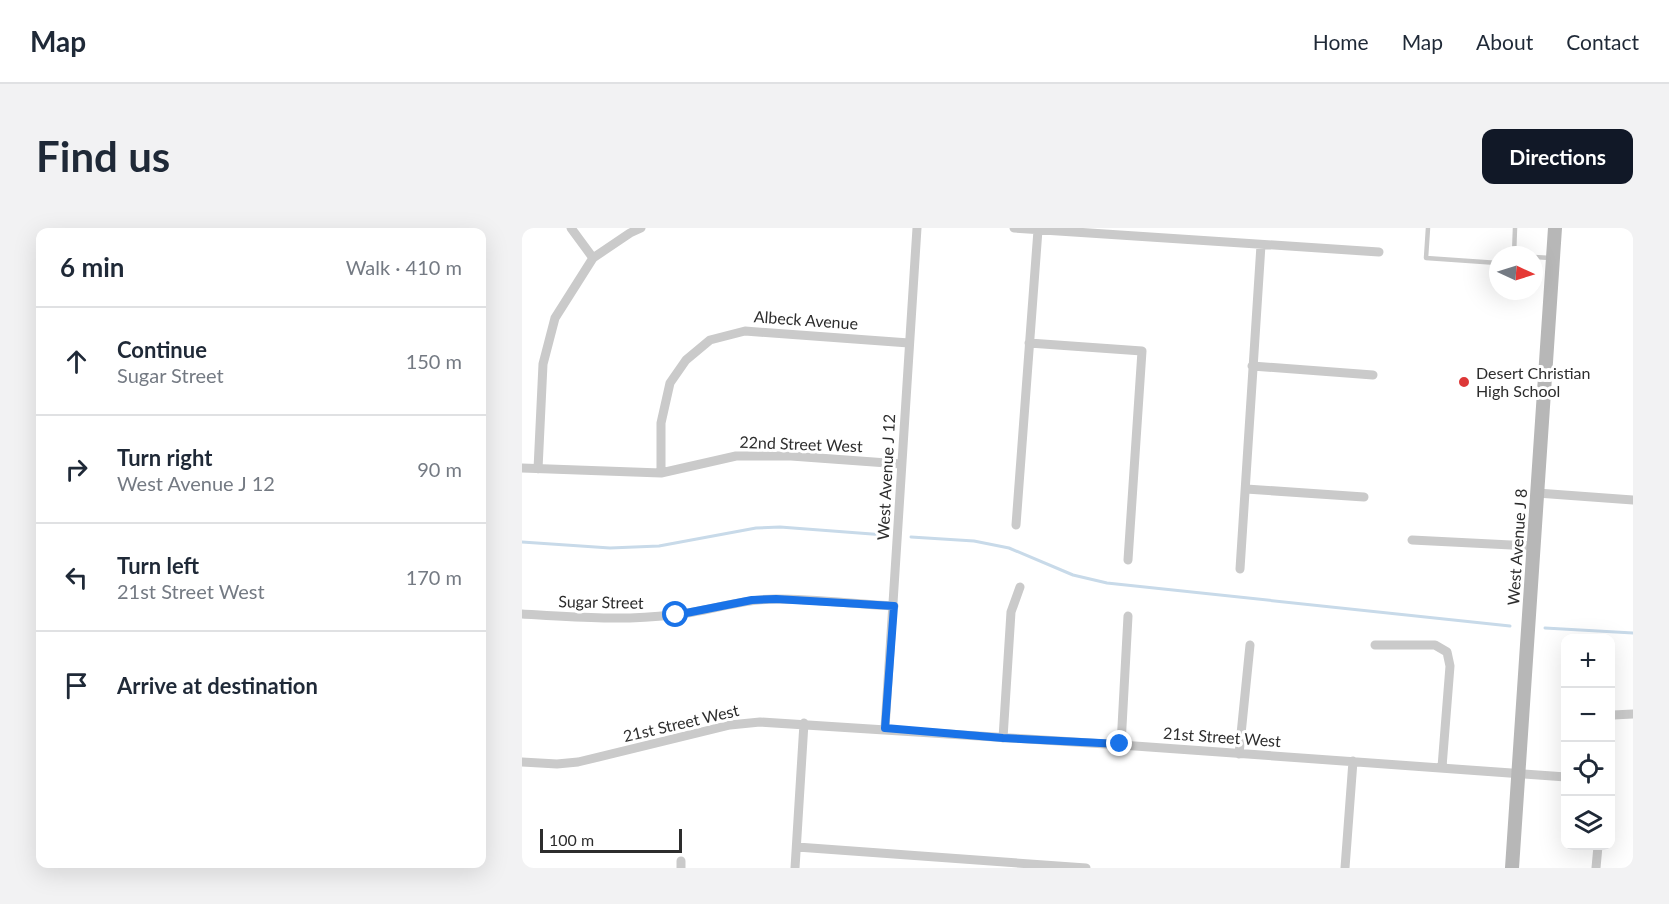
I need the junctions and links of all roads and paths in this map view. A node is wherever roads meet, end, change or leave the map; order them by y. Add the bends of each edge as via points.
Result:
1 (571, 228) edge
2 (641, 228) edge
3 (917, 228) edge
4 (1014, 228) edge
5 (1428, 228) edge
6 (1515, 228) edge
7 (1555, 228) edge
8 (1038, 230) junction
9 (1146, 232) edge
10 (1261, 245) junction
11 (1514, 246) edge
12 (1379, 252) dead end
13 (1543, 257) edge
14 (593, 258) junction
15 (1553, 258) junction
16 (1489, 262) edge
17 (909, 343) junction
18 (1029, 343) junction
19 (1252, 366) junction
20 (1373, 375) dead end
21 (901, 464) junction
22 (522, 468) edge
23 (538, 469) junction
24 (661, 473) junction
25 (1246, 489) junction
26 (1537, 493) junction
27 (1364, 497) dead end
28 (1633, 500) edge
29 (1016, 525) dead end
30 (1412, 540) dead end
31 (1533, 546) junction
32 (1128, 560) dead end
33 (1240, 569) dead end
34 (1020, 587) dead end
35 (894, 606) junction
36 (522, 614) edge
37 (1128, 616) dead end
38 (1250, 645) dead end
39 (1375, 645) dead end
40 (1633, 714) edge
41 (1615, 717) edge
42 (804, 723) junction
43 (885, 728) junction
44 (1003, 738) junction
45 (1120, 744) junction
46 (1239, 754) junction
47 (1353, 761) junction
48 (522, 762) edge
49 (1442, 767) junction
50 (1519, 773) junction
51 (1561, 777) edge
52 (796, 847) junction
53 (1598, 850) edge
54 (795, 868) edge
55 (1086, 868) edge
56 (1345, 868) edge
57 (1512, 868) edge
58 (1596, 868) edge

1 - 14 street
2 - 14 street
3 - 17 street, West Avenue J 12
4 - 8 street
5 - 16 lane via 1426,258
6 - 11 lane
7 - 15 street, West Avenue J 8
8 - 9 street
8 - 18 street
9 - 10 street
10 - 12 street
10 - 19 street
13 - 15 lane
14 - 23 street via 555,318 543,364
15 - 26 street, West Avenue J 8
17 - 21 street, West Avenue J 12
17 - 24 street, Albeck Avenue via 745,331 710,340 686,360 670,383 661,423
18 - 29 street
18 - 32 street via 1142,351
19 - 20 street
19 - 25 street
21 - 24 street, 22nd Street West via 736,456
21 - 35 street, West Avenue J 12
22 - 23 street, 22nd Street West
23 - 24 street, 22nd Street West
25 - 27 street
25 - 33 street
26 - 28 street
26 - 31 street, West Avenue J 8
30 - 31 street
31 - 50 street, West Avenue J 8
34 - 44 street via 1011,612
35 - 36 street, Sugar Street via 776,599 638,619
35 - 43 street, West Avenue J 12
37 - 45 street
38 - 46 street
39 - 49 street via 1435,645 1447,652 1450,666
40 - 41 street
42 - 43 street, 21st Street West
42 - 48 street, 21st Street West via 729,725 578,762
42 - 52 street
43 - 44 street, 21st Street West
44 - 45 street, 21st Street West
45 - 46 street, 21st Street West
46 - 47 street, 21st Street West
47 - 49 street, 21st Street West
47 - 56 street
49 - 50 street, 21st Street West
50 - 51 street, 21st Street West
50 - 57 street, West Avenue J 8
52 - 54 street
52 - 55 street
53 - 58 street

